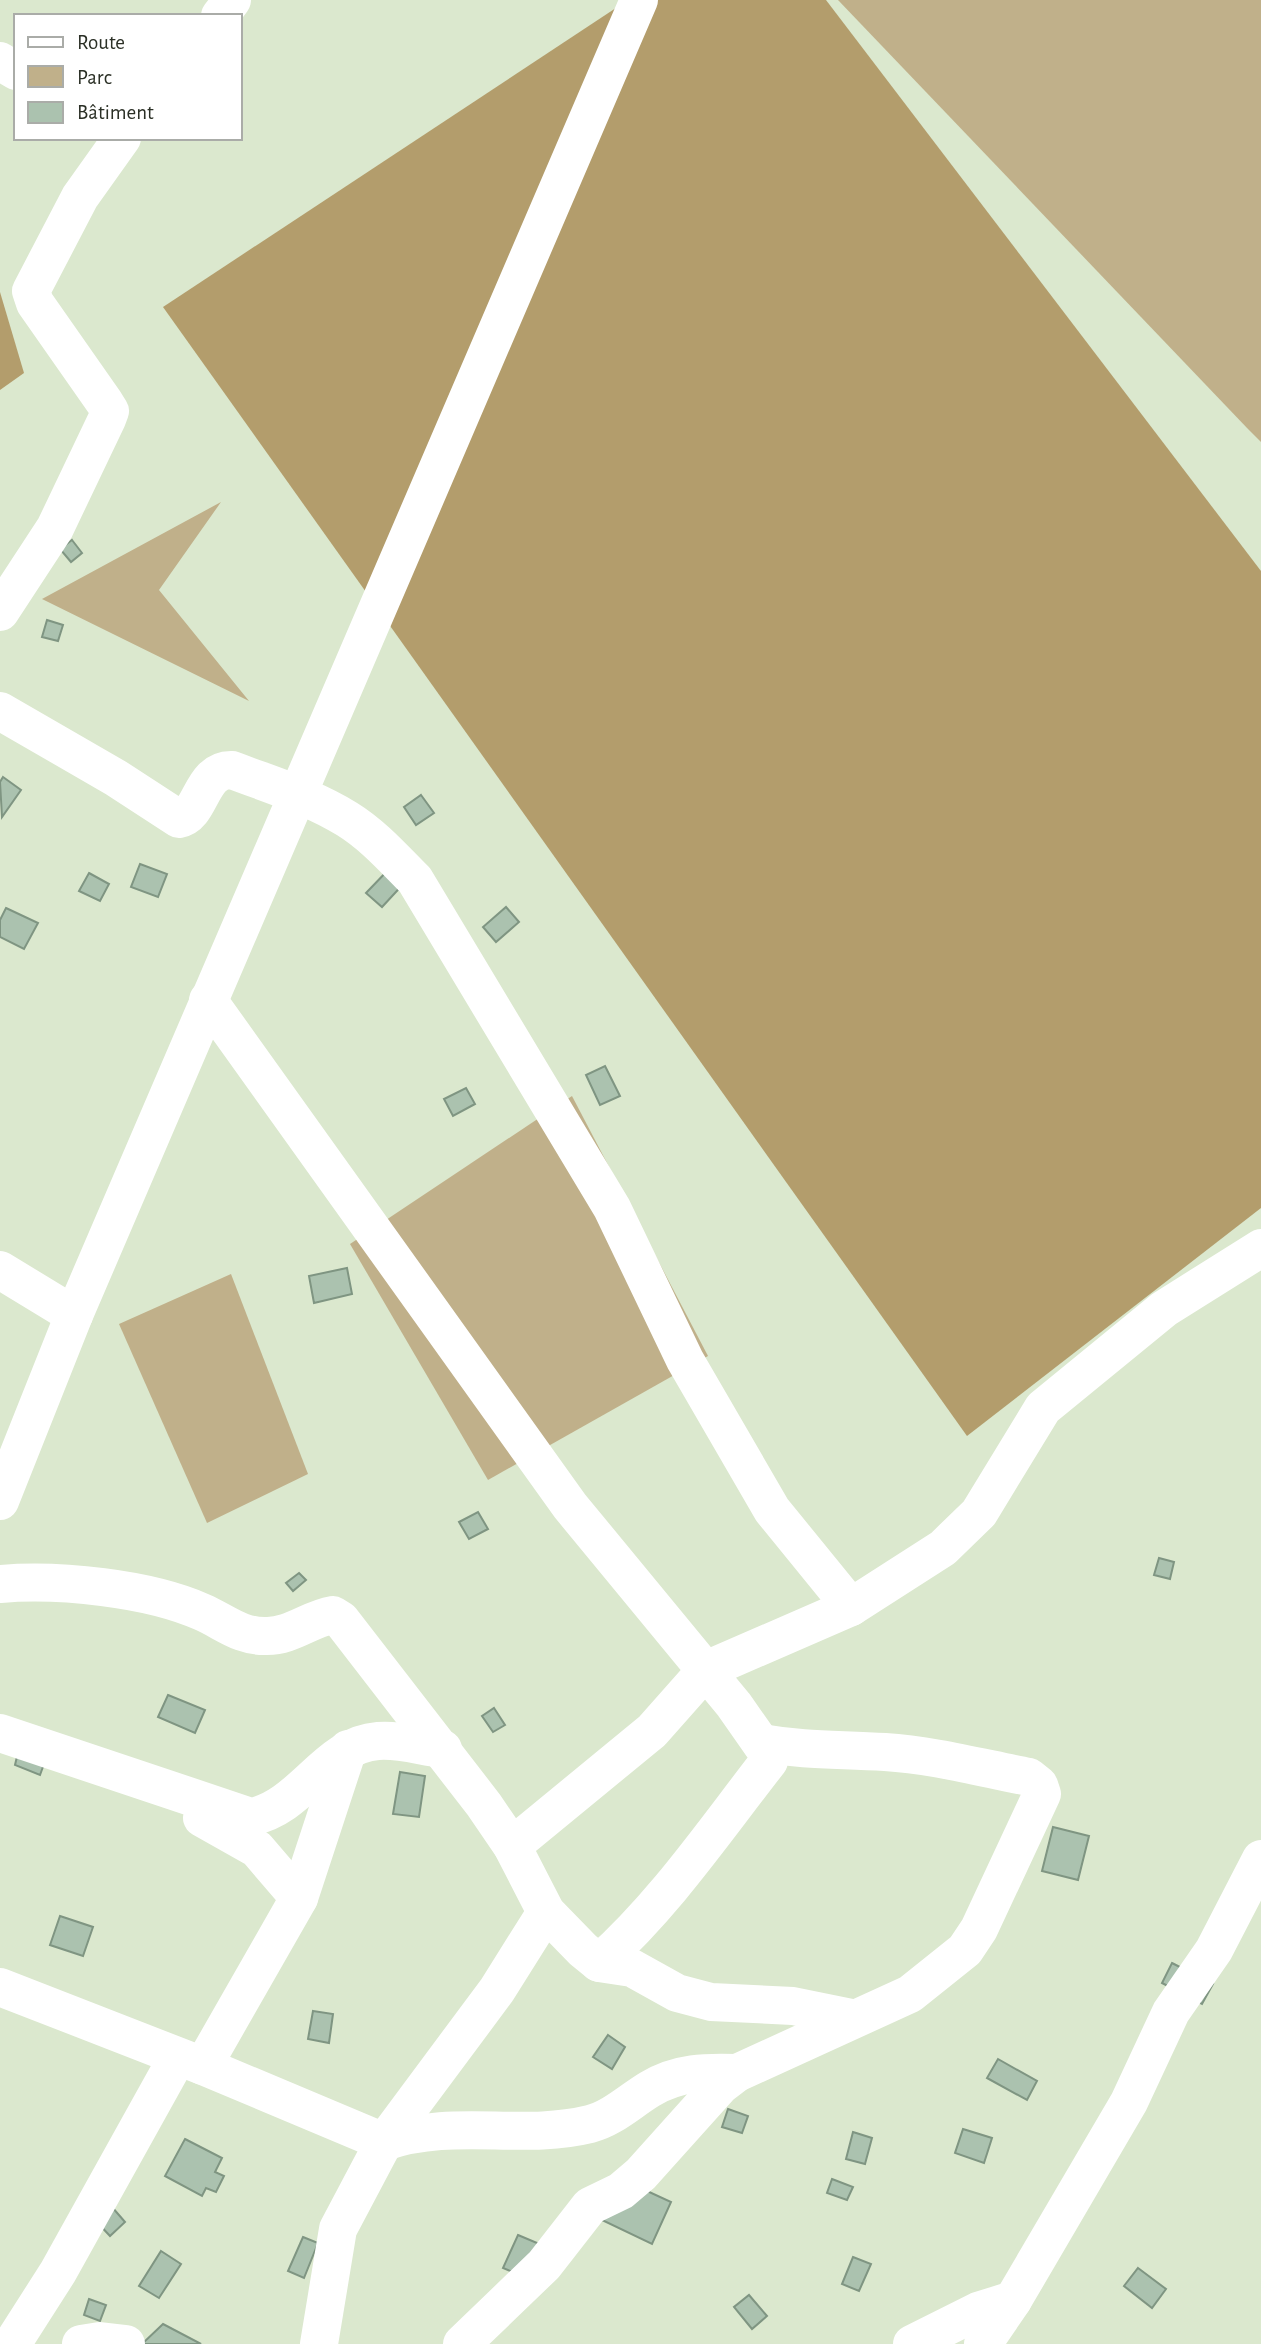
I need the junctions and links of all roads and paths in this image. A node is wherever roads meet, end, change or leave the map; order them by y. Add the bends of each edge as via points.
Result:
1 (639, 0) edge
2 (110, 143) edge
3 (0, 612) edge
4 (0, 710) edge
5 (298, 795) junction
6 (208, 1000) junction
7 (1261, 1248) edge
8 (0, 1270) edge
9 (74, 1315) junction
10 (0, 1501) edge
11 (0, 1584) edge
12 (850, 1607) junction
13 (706, 1671) junction
14 (0, 1733) edge
15 (761, 1743) junction
16 (349, 1747) junction
17 (443, 1749) junction
18 (134, 1780) junction
19 (512, 1846) junction
20 (1261, 1859) edge
21 (299, 1898) junction
22 (546, 1912) junction
23 (599, 1963) junction
24 (0, 1987) edge
25 (852, 2018) junction
26 (190, 2062) junction
27 (737, 2073) junction
28 (384, 2142) junction
29 (1013, 2300) junction
30 (12, 2344) edge
31 (81, 2344) edge
32 (126, 2344) edge
33 (319, 2344) edge
34 (462, 2344) edge
35 (912, 2344) edge
36 (984, 2344) edge

1 - 5 street
2 - 3 street via 31,291 110,411 55,528
4 - 5 street via 179,819 223,770
5 - 6 street
5 - 12 street via 347,819 415,880 612,1208 685,1360 772,1510
6 - 9 street
6 - 13 street via 569,1506
7 - 12 street via 1164,1309 1043,1408 979,1513 943,1548
8 - 9 street
9 - 10 street
11 - 17 street via 45,1582 134,1593 203,1612 243,1635 290,1633 333,1615
12 - 13 street
13 - 15 street
13 - 19 street via 652,1731
14 - 18 street
15 - 23 street via 769,1761 649,1913
15 - 25 street via 816,1752 898,1753 1029,1777 1040,1785 1042,1794 965,1950 910,1994
16 - 17 street via 380,1740
16 - 18 street via 290,1801 270,1813 251,1817
16 - 21 street
17 - 19 street
18 - 21 street via 257,1849
19 - 22 street
20 - 29 street via 1214,1950 1171,2012 1129,2102
21 - 26 street
22 - 23 street
22 - 28 street via 497,1990
23 - 25 street via 632,1968 677,1993 711,2002 793,2006
24 - 26 street
25 - 27 street
26 - 28 street
26 - 30 street
27 - 28 street via 693,2072 653,2087 610,2116 590,2123 548,2129 446,2128 412,2132
27 - 34 street via 641,2174 621,2191 590,2206 544,2265
28 - 33 street via 338,2229
29 - 35 street via 978,2311
29 - 36 street
31 - 32 street

